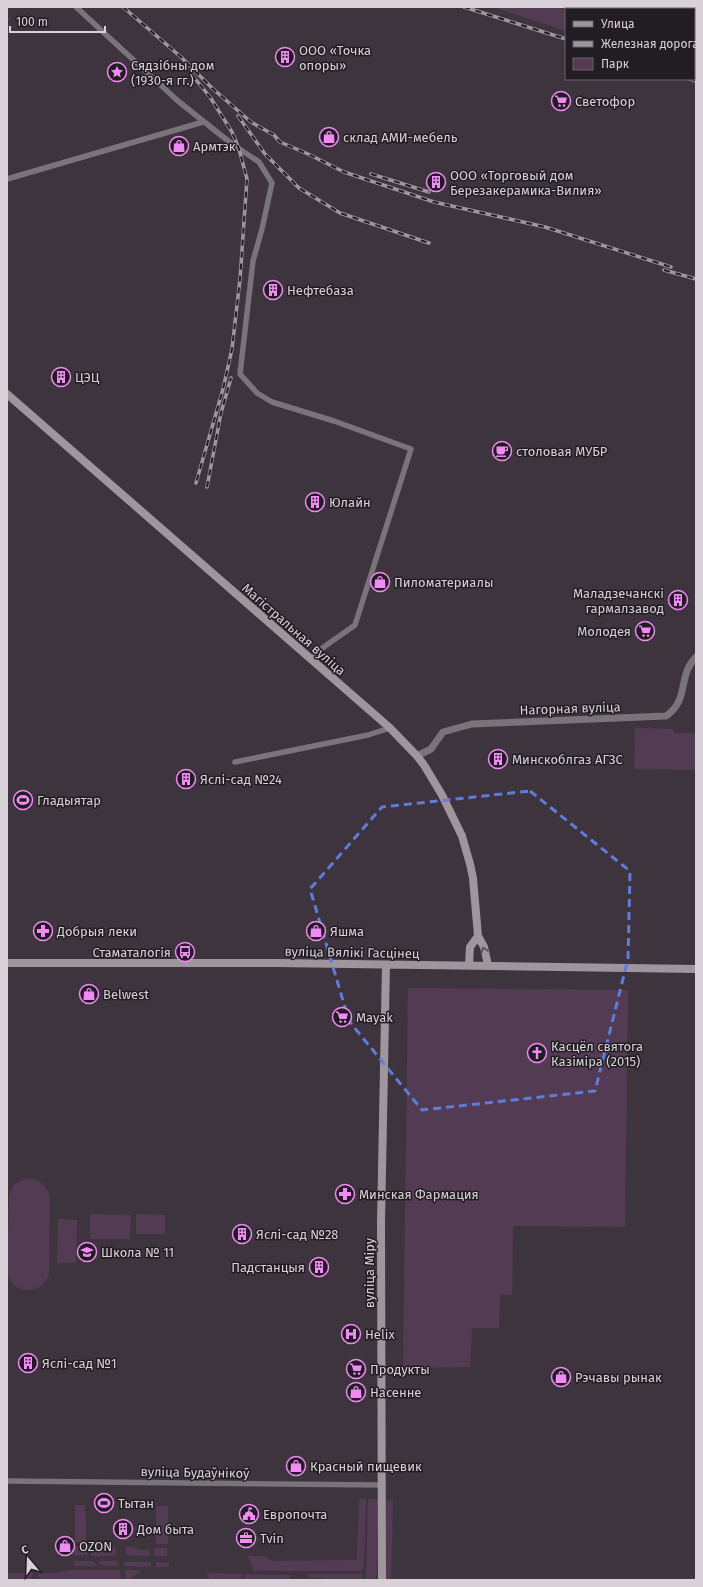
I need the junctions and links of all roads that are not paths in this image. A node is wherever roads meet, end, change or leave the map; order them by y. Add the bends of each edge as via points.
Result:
1 (76, 7) edge
2 (203, 122) junction
3 (7, 179) edge
4 (7, 394) edge
5 (696, 657) edge
6 (311, 660) junction
7 (390, 728) junction
8 (417, 756) junction
9 (234, 762) dead end
10 (478, 936) junction
11 (7, 963) edge
12 (386, 965) junction
13 (469, 965) junction
14 (488, 965) junction
15 (696, 969) edge
16 (7, 1481) edge
17 (382, 1485) junction
18 (382, 1580) edge

1 - 2 street
2 - 3 street
2 - 6 street via 259,162 272,183 253,261 240,374 257,393 272,402 411,449 355,624 321,649
4 - 6 main road, Магістральная вуліца
5 - 8 street, Нагорная вуліца via 687,669 680,702 666,716 472,724 443,732 431,749
6 - 7 main road, Магістральная вуліца
7 - 8 main road, Магістральная вуліца
7 - 9 street via 368,735
8 - 10 main road, Магістральная вуліца via 442,795 462,836 473,878
10 - 13 main road via 470,947
14 -> 10 main road via 484,947
11 - 12 main road, вуліца Вялікі Гасцінец
12 - 13 main road, вуліца Вялікі Гасцінец
12 - 17 main road, вуліца Міру via 381,1222
13 - 14 main road, вуліца Вялікі Гасцінец
14 - 15 main road, вуліца Вялікі Гасцінец
16 - 17 street, вуліца Будаўнікоў
17 - 18 main road, вуліца Міру

